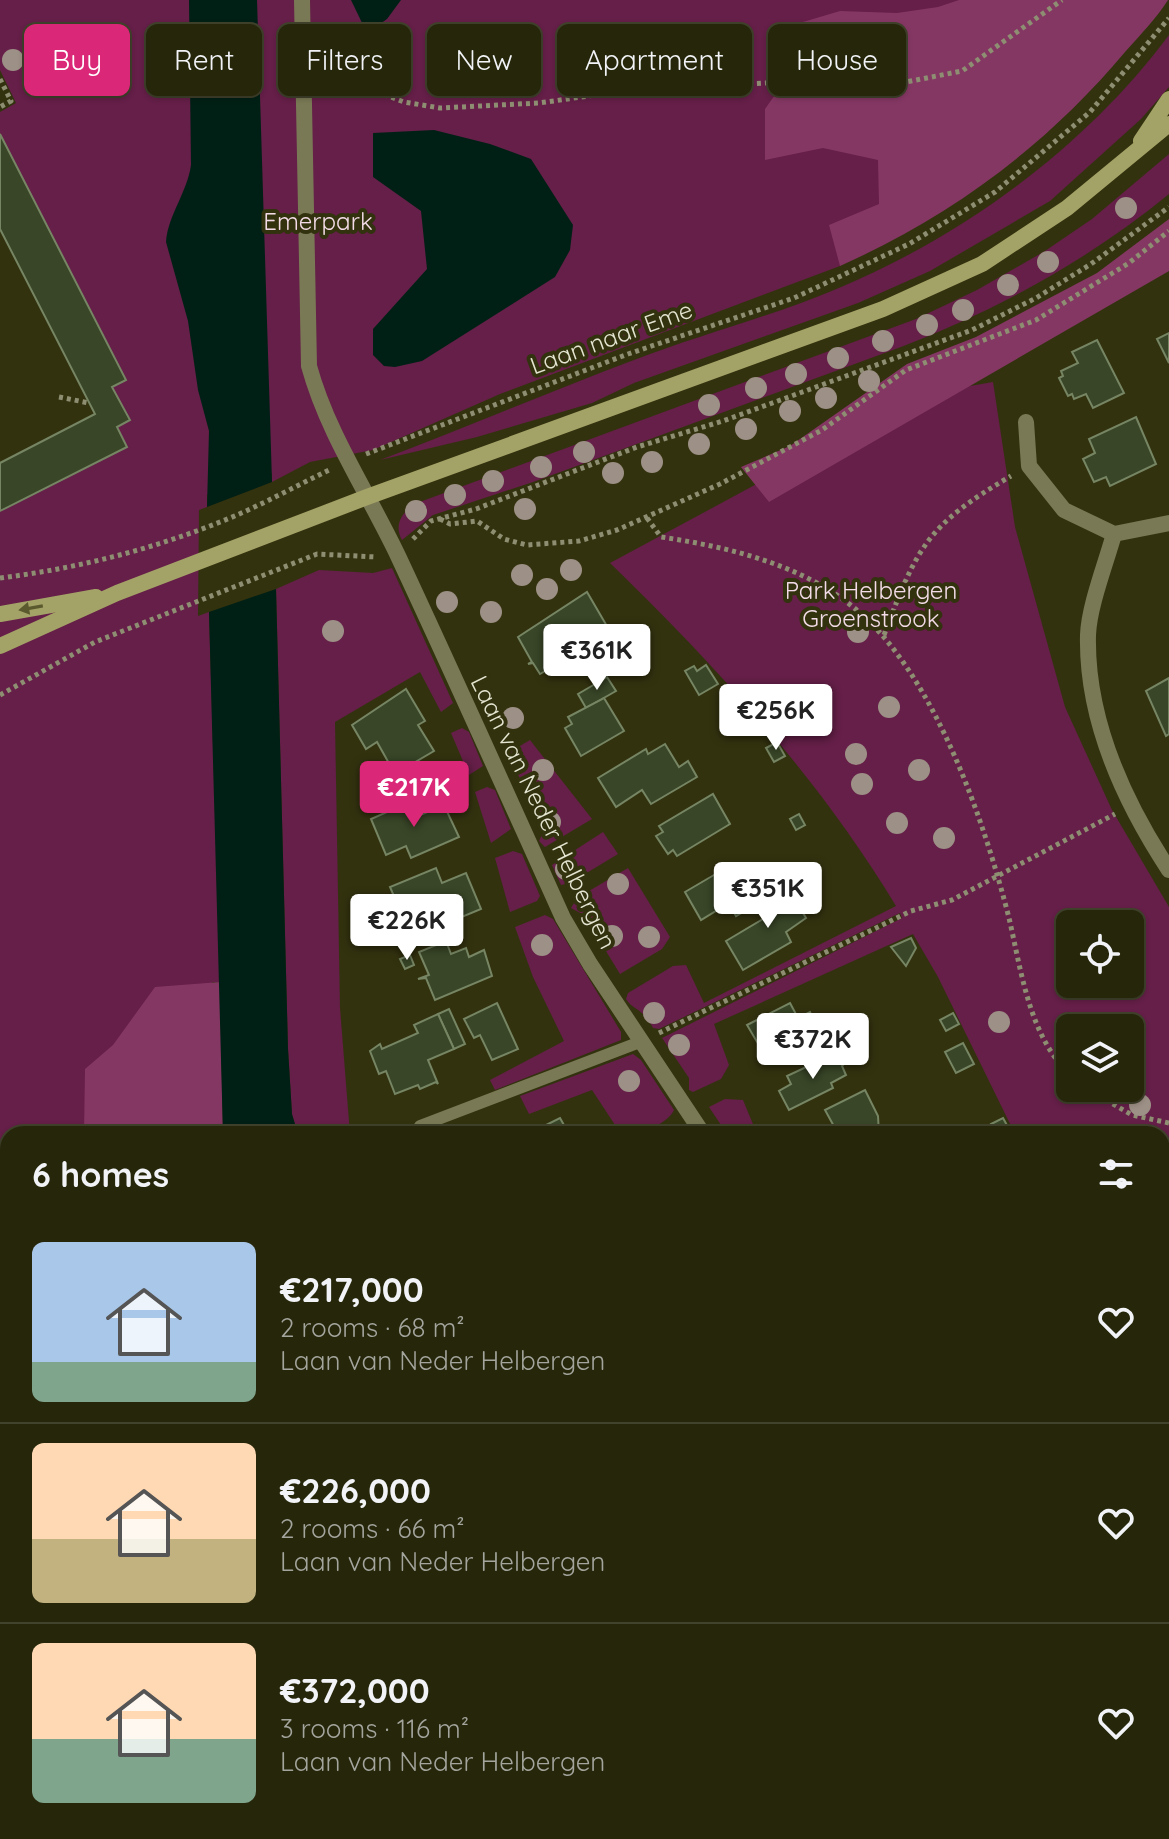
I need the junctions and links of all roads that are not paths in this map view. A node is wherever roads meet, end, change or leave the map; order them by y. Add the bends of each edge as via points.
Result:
1 (302, 0) edge
2 (1169, 99) edge
3 (1169, 124) edge
4 (1133, 152) junction
5 (1026, 422) dead end
6 (367, 497) junction
7 (1169, 523) edge
8 (1114, 534) junction
9 (117, 593) junction
10 (0, 614) edge
11 (0, 646) edge
12 (1169, 870) edge
13 (640, 1042) junction
14 (420, 1126) dead end
15 (698, 1126) edge

1 - 6 street, Laan van Neder Helbergen via 309,366
2 - 4 street
3 - 4 street
4 - 6 street via 1067,208 982,264 883,309
5 - 8 street via 1029,466 1064,510
6 - 9 street
6 - 13 street, Laan van Neder Helbergen via 563,918
7 - 8 street
8 - 12 street via 1088,633 1094,710 1130,806
9 -> 10 street
9 - 11 street
13 - 14 lane
13 - 15 street, Laan van Neder Helbergen

